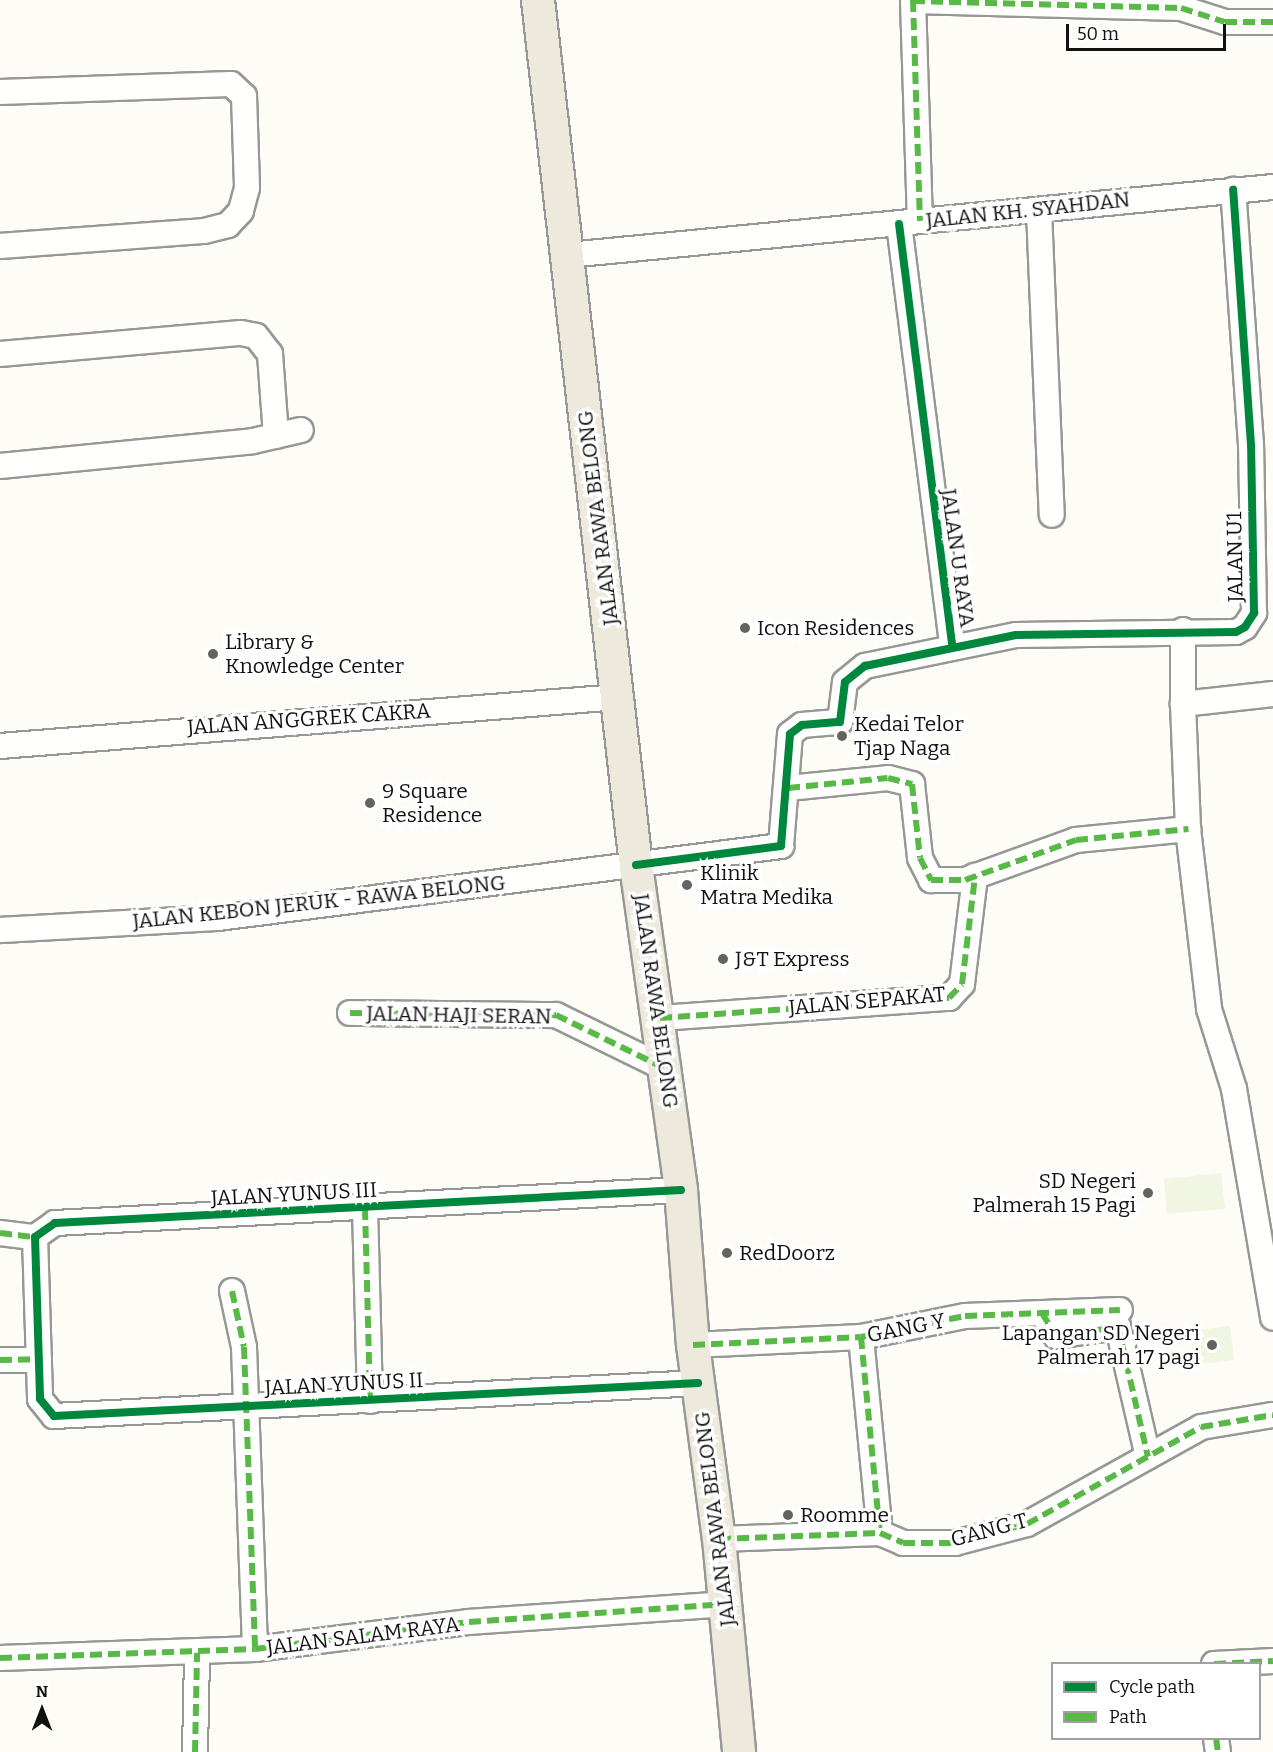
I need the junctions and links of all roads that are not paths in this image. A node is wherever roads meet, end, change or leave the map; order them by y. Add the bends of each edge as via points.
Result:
1 (538, 0) edge
2 (913, 0) edge
3 (1070, 1) edge
4 (1273, 22) edge
5 (0, 92) edge
6 (1273, 187) edge
7 (1233, 190) junction
8 (1039, 211) junction
9 (909, 222) junction
10 (0, 246) edge
11 (568, 255) junction
12 (0, 354) edge
13 (301, 430) dead end
14 (276, 436) junction
15 (0, 466) edge
16 (1052, 515) dead end
17 (1184, 630) junction
18 (952, 646) junction
19 (1273, 694) edge
20 (619, 697) junction
21 (1184, 704) junction
22 (0, 746) edge
23 (788, 788) junction
24 (1188, 829) junction
25 (636, 865) junction
26 (975, 876) junction
27 (0, 930) edge
28 (350, 1013) dead end
29 (660, 1018) junction
30 (664, 1068) junction
31 (681, 1190) junction
32 (365, 1209) junction
33 (0, 1233) edge
34 (35, 1237) junction
35 (232, 1291) dead end
36 (1120, 1310) dead end
37 (1042, 1313) junction
38 (1273, 1318) edge
39 (861, 1337) junction
40 (693, 1346) junction
41 (39, 1359) junction
42 (0, 1360) edge
43 (698, 1383) junction
44 (370, 1401) junction
45 (247, 1407) junction
46 (1273, 1415) edge
47 (1148, 1457) junction
48 (880, 1533) junction
49 (719, 1539) junction
50 (726, 1604) junction
51 (255, 1649) junction
52 (197, 1653) junction
53 (0, 1658) edge
54 (1273, 1660) edge
55 (1244, 1662) edge
56 (195, 1752) edge
57 (739, 1752) edge

1 - 11 main road, JALAN RAWA BELONG
2 - 3 street
2 - 9 street, JALAN U RAYA
3 - 4 street via 1181,8 1225,22
5 - 10 street via 231,84 244,96 247,188 235,218 204,231
6 - 7 street, JALAN KH. SYAHDAN
7 - 8 street, JALAN KH. SYAHDAN
7 - 17 street, JALAN U1 via 1251,444 1254,613 1236,632
8 - 9 street, JALAN KH. SYAHDAN
8 - 16 street
9 - 11 street, JALAN KH. SYAHDAN
9 - 18 street, JALAN U RAYA
11 - 20 main road, JALAN RAWA BELONG
12 - 14 street via 256,336 270,354
13 - 14 street
14 - 15 street
17 - 18 street, JALAN U1 via 1016,635
17 - 21 street
18 - 23 street, JALAN U RAYA via 865,666 851,675 840,722 802,724 790,734
19 - 21 street
20 - 22 street, JALAN ANGGREK CAKRA
20 - 25 main road, JALAN RAWA BELONG
21 - 24 street
23 - 25 street, JALAN U RAYA via 781,846
23 - 26 street via 888,778 912,784 920,858 931,880
24 - 26 street via 1076,840
24 - 38 street via 1209,1009 1234,1089
25 - 27 street, JALAN KEBON JERUK - RAWA BELONG via 218,918
25 - 29 main road, JALAN RAWA BELONG
26 - 29 street, JALAN SEPAKAT via 962,984 949,998
28 - 30 street, JALAN HAJI SERAN via 556,1015
29 - 30 main road, JALAN RAWA BELONG
30 - 31 main road, JALAN RAWA BELONG
31 - 32 street, JALAN YUNUS III
31 - 40 main road, JALAN RAWA BELONG
32 - 34 street, JALAN YUNUS III via 55,1223
32 - 44 street
33 - 34 street
34 - 41 street
35 - 45 street via 244,1347
36 - 37 street, GANG Y
37 - 39 street, GANG Y via 964,1316
37 - 47 street via 1056,1336 1118,1327
39 - 40 street, GANG Y
39 - 48 street
40 - 43 main road, JALAN RAWA BELONG
41 - 42 street
41 - 45 street, JALAN YUNUS II via 40,1399 54,1416
43 - 44 street, JALAN YUNUS II
43 - 49 main road, JALAN RAWA BELONG
44 - 45 street, JALAN YUNUS II
45 - 51 street
46 - 47 street, GANG T via 1201,1427
47 - 48 street, GANG T via 1027,1524 955,1543 903,1543
48 - 49 street, GANG T
49 - 50 main road, JALAN RAWA BELONG
50 - 51 street, JALAN SALAM RAYA via 469,1622
50 - 57 main road, JALAN RAWA BELONG
51 - 52 street, JALAN SALAM RAYA
52 - 53 street, JALAN SALAM RAYA
52 - 56 street
54 - 55 street

